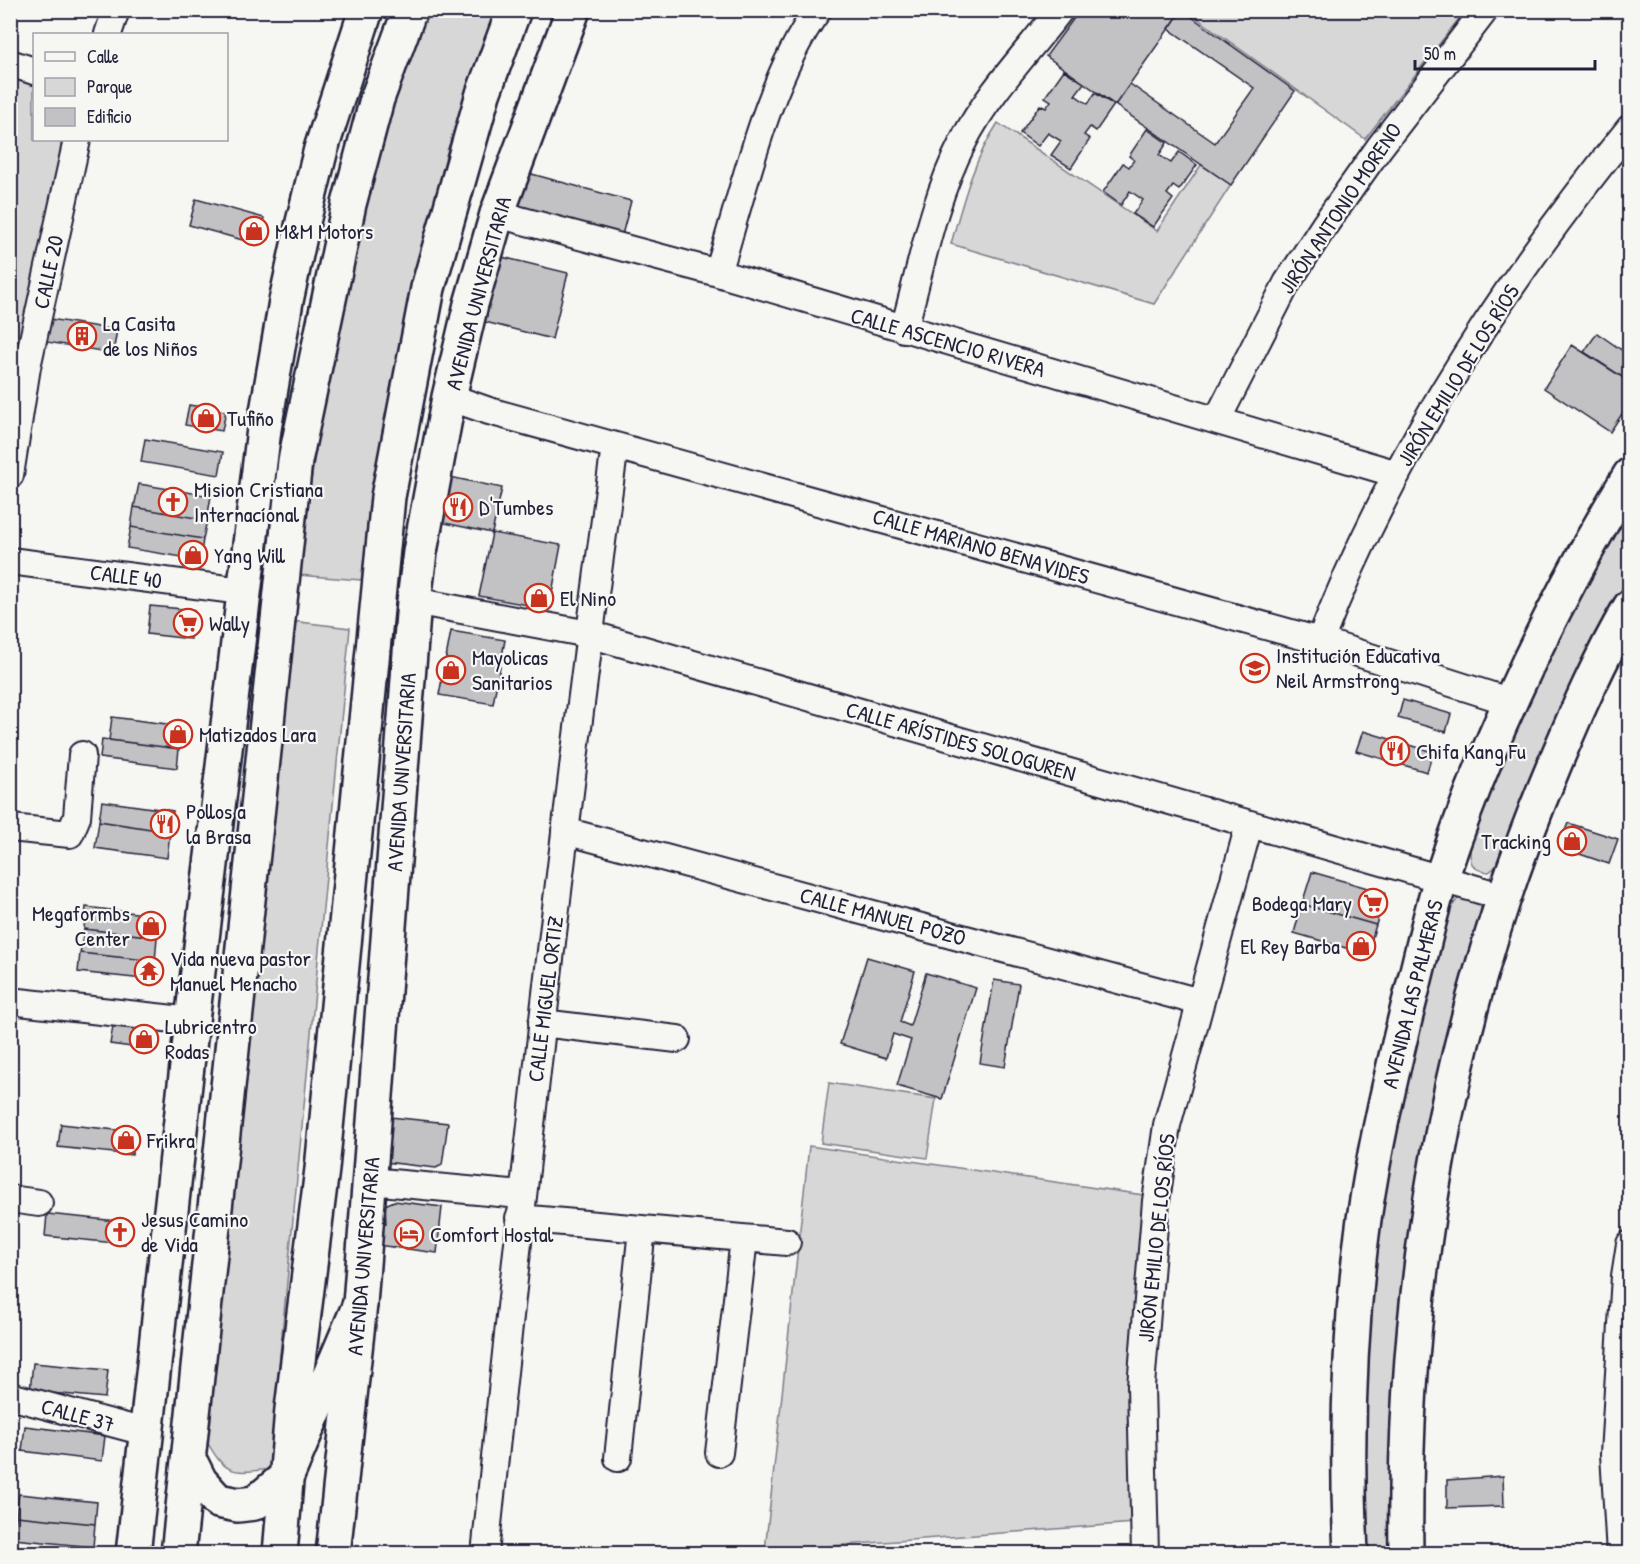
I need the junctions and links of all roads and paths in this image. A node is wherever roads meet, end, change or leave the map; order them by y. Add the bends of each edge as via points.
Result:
1 (116, 10) edge
2 (366, 10) edge
3 (410, 10) edge
4 (514, 10) edge
5 (573, 10) edge
6 (818, 10) edge
7 (1060, 10) edge
8 (1485, 10) edge
9 (108, 33) edge
10 (10, 63) edge
11 (33, 70) edge
12 (1629, 128) edge
13 (77, 141) edge
14 (497, 214) junction
15 (718, 273) junction
16 (904, 329) junction
17 (19, 364) edge
18 (449, 397) junction
19 (1217, 420) junction
20 (615, 446) junction
21 (1397, 474) junction
22 (10, 475) edge
23 (1629, 475) edge
24 (10, 561) edge
25 (242, 591) junction
26 (414, 601) junction
27 (1625, 626) edge
28 (589, 634) junction
29 (1320, 640) junction
30 (1511, 702) junction
31 (82, 755) dead end
32 (1249, 825) junction
33 (10, 828) edge
34 (565, 831) junction
35 (1441, 878) junction
36 (1504, 897) junction
37 (10, 1001) edge
38 (1200, 1002) junction
39 (192, 1021) junction
40 (542, 1023) junction
41 (677, 1039) dead end
42 (370, 1182) junction
43 (10, 1199) edge
44 (39, 1203) dead end
45 (520, 1207) junction
46 (642, 1229) junction
47 (744, 1239) junction
48 (787, 1242) dead end
49 (1629, 1244) edge
50 (360, 1304) junction
51 (10, 1396) edge
52 (145, 1432) junction
53 (719, 1453) dead end
54 (618, 1458) dead end
55 (190, 1461) junction
56 (287, 1476) junction
57 (134, 1554) edge
58 (178, 1554) edge
59 (280, 1554) edge
60 (333, 1554) edge
61 (485, 1554) edge
62 (1145, 1554) edge
63 (1351, 1554) edge
64 (1406, 1554) edge
65 (1620, 1554) edge

1 - 9 street
2 - 25 main road via 321,149 286,301
3 - 55 main road via 377,99 349,204 295,461 233,1021
4 - 56 main road, AVENIDA UNIVERSITARIA via 483,94 428,288 388,497 322,1169
5 - 14 main road, AVENIDA UNIVERSITARIA
6 - 15 street via 773,97
7 - 16 street via 982,110 964,140 948,173
8 - 19 street, JIRÓN ANTONIO MORENO via 1324,226 1287,284
10 - 11 street
12 - 21 street, JIRÓN EMILIO DE LOS RÍOS via 1481,332
13 - 17 street, CALLE 20
14 - 15 street, CALLE ASCENCIO RIVERA
14 - 18 main road, AVENIDA UNIVERSITARIA
15 - 16 street, CALLE ASCENCIO RIVERA
16 - 19 street, CALLE ASCENCIO RIVERA
17 - 22 street, CALLE 20
18 - 20 street, CALLE MARIANO BENAVIDES
18 - 26 main road, AVENIDA UNIVERSITARIA
19 - 21 street, CALLE ASCENCIO RIVERA
20 - 28 street, CALLE MIGUEL ORTIZ
20 - 29 street, CALLE MARIANO BENAVIDES
21 - 29 street, JIRÓN EMILIO DE LOS RÍOS via 1338,594
23 - 30 main road, AVENIDA LAS PALMERAS
24 - 25 street, CALLE 40
25 - 39 main road
26 - 28 street, CALLE ARÍSTIDES SOLOGUREN
26 - 42 main road, AVENIDA UNIVERSITARIA
27 - 36 main road via 1574,718
28 - 32 street, CALLE ARÍSTIDES SOLOGUREN
28 - 34 street, CALLE MIGUEL ORTIZ
29 - 30 street, CALLE MARIANO BENAVIDES
30 - 35 main road, AVENIDA LAS PALMERAS via 1474,786
31 - 33 street via 76,817 70,834
32 - 35 street, CALLE ARÍSTIDES SOLOGUREN
32 - 38 street, JIRÓN EMILIO DE LOS RÍOS
34 - 38 street, CALLE MANUEL POZO
34 - 40 street, CALLE MIGUEL ORTIZ
35 - 36 street, CALLE ARÍSTIDES SOLOGUREN
35 - 63 main road, AVENIDA LAS PALMERAS via 1386,1092 1364,1220 1350,1425
36 - 64 main road via 1468,1019 1439,1142 1422,1254 1410,1366
37 - 39 street
38 - 62 street, JIRÓN EMILIO DE LOS RÍOS via 1167,1125 1156,1201 1141,1386
39 - 52 main road
40 - 41 street
40 - 45 street, CALLE MIGUEL ORTIZ
42 - 45 street
42 - 50 main road, AVENIDA UNIVERSITARIA
43 - 44 street
45 - 46 street
45 - 61 street, CALLE MIGUEL ORTIZ
46 - 47 street
46 - 54 street
47 - 48 street
47 - 53 street
49 - 65 street via 1614,1454
50 - 56 main road
50 - 60 main road, AVENIDA UNIVERSITARIA
51 - 52 street, CALLE 37
52 - 57 main road
55 - 56 main road via 200,1482 218,1501 238,1505 255,1503
55 - 58 main road
56 - 59 main road, AVENIDA UNIVERSITARIA

